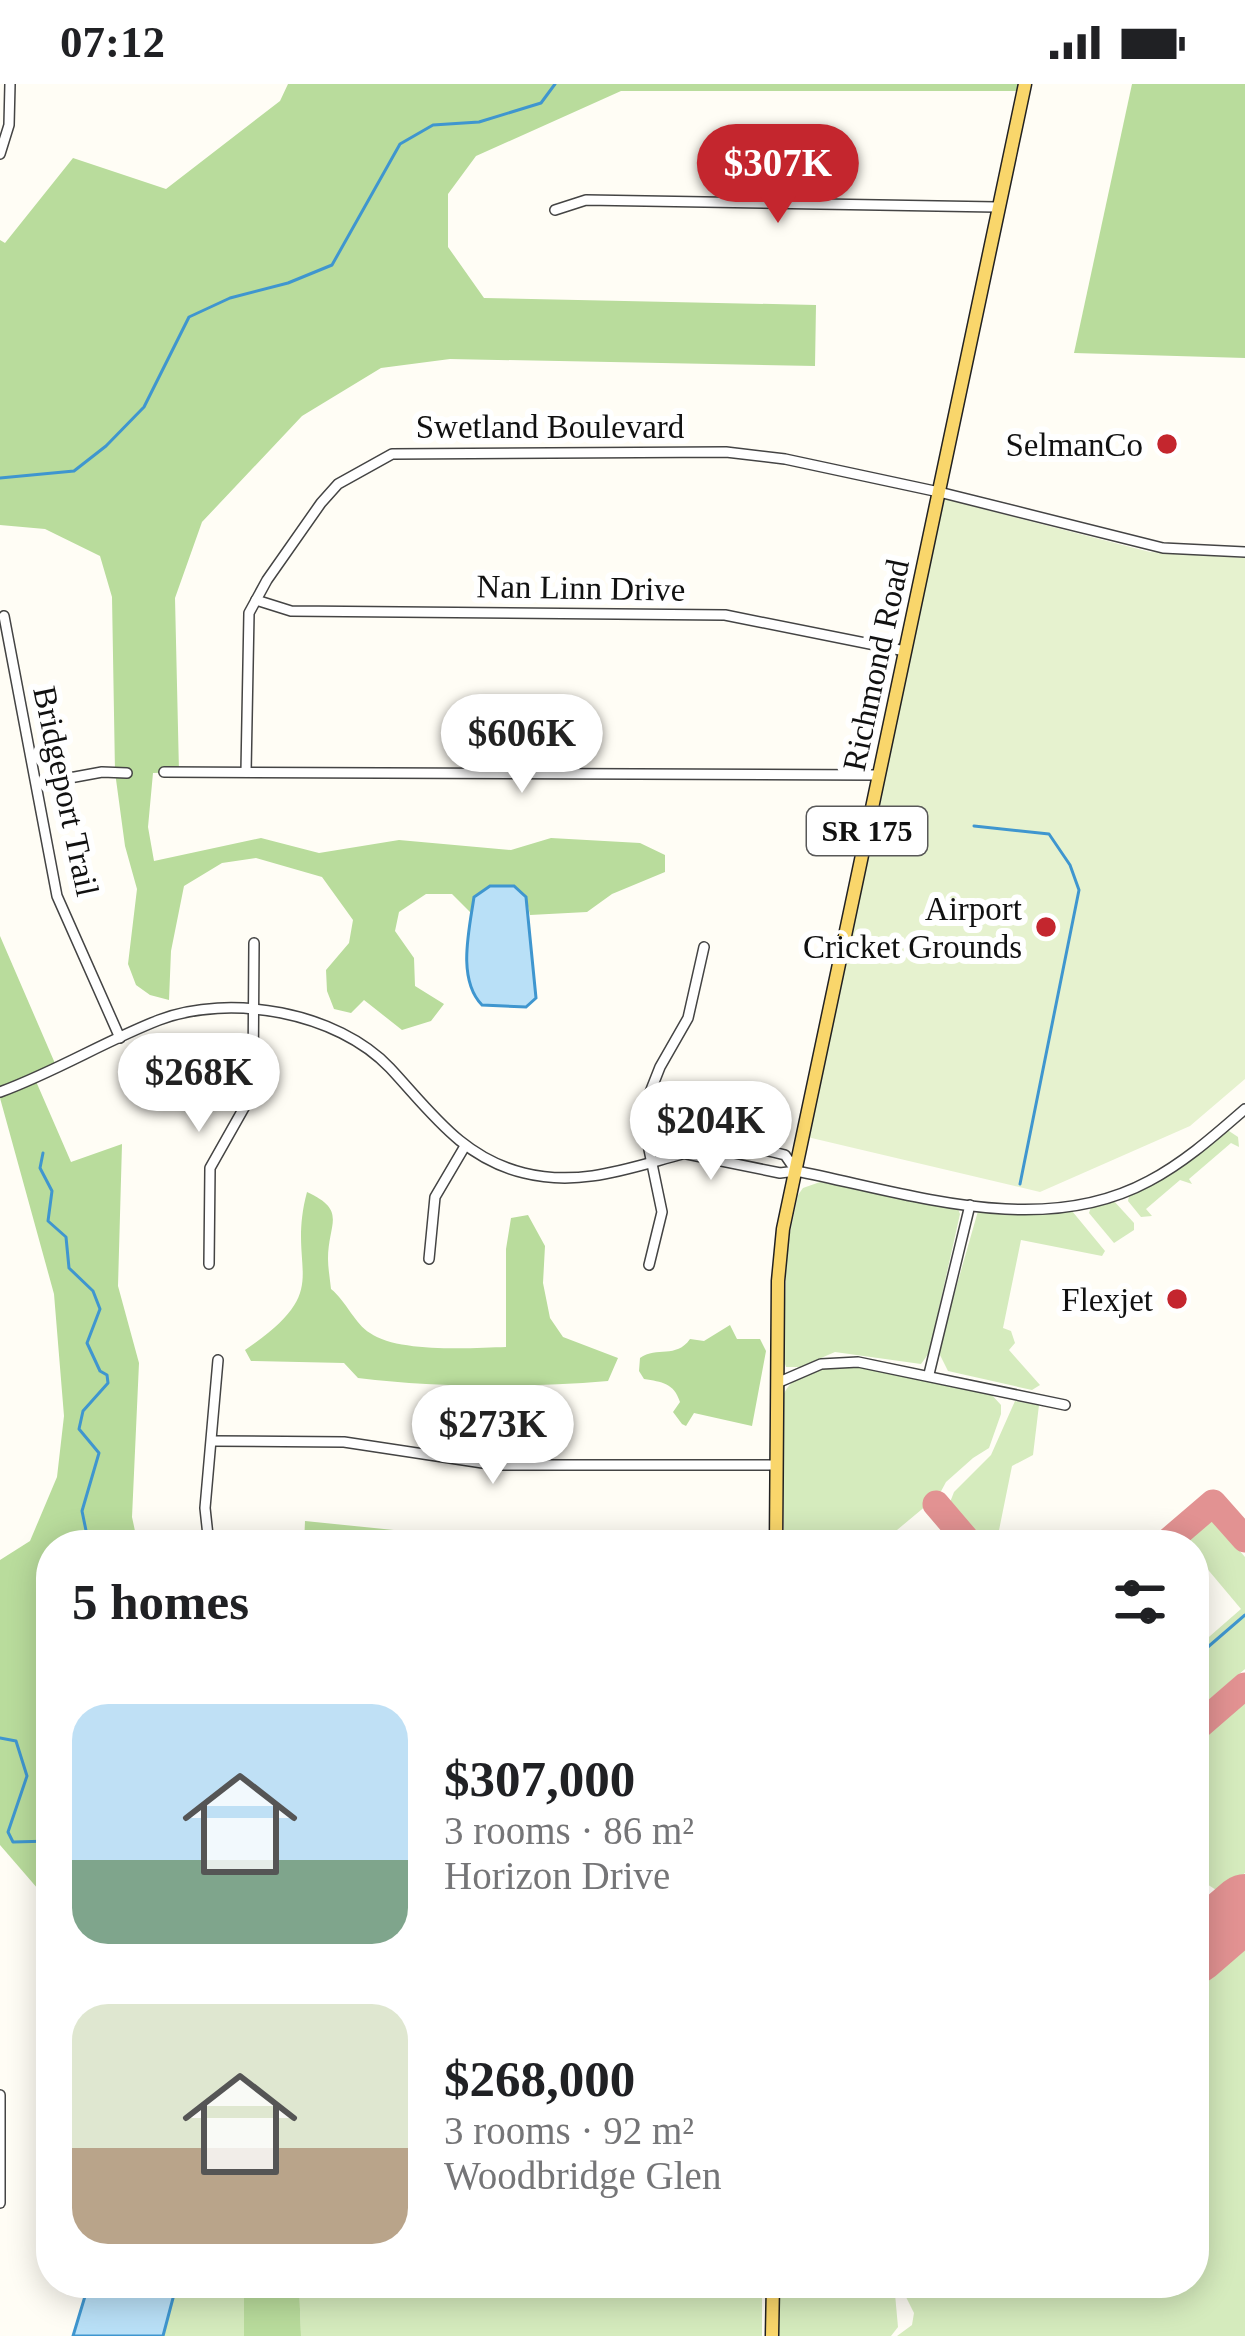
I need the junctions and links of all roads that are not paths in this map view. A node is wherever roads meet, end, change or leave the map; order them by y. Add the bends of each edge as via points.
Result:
1 (10, 84) edge
2 (1025, 84) edge
3 (0, 154) edge
4 (996, 206) junction
5 (555, 210) dead end
6 (939, 492) junction
7 (1245, 552) edge
8 (256, 600) junction
9 (4, 616) dead end
10 (905, 651) junction
11 (164, 772) dead end
12 (246, 772) junction
13 (127, 773) dead end
14 (879, 776) junction
15 (37, 784) junction
16 (254, 943) dead end
17 (704, 947) dead end
18 (255, 1011) junction
19 (120, 1038) junction
20 (0, 1092) edge
21 (1245, 1109) edge
22 (465, 1147) junction
23 (687, 1154) junction
24 (652, 1163) junction
25 (796, 1171) junction
26 (970, 1205) junction
27 (429, 1259) dead end
28 (209, 1264) dead end
29 (650, 1265) dead end
30 (218, 1360) dead end
31 (929, 1374) junction
32 (777, 1383) junction
33 (1065, 1405) dead end
34 (212, 1441) junction
35 (777, 1465) junction
36 (207, 1530) edge
37 (776, 1530) edge
38 (0, 2095) edge
39 (0, 2203) edge
40 (773, 2298) edge
41 (772, 2336) edge

1 - 3 street
2 - 4 main road, Richmond Road / SR 175
4 - 5 street via 586,200
4 - 6 main road, Richmond Road / SR 175
6 - 7 street, Swetland Boulevard via 1148,545
6 - 8 street, Swetland Boulevard via 726,452 392,454 321,502
6 - 10 main road, Richmond Road / SR 175
8 - 10 street, Nan Linn Drive via 291,611 725,615
8 - 12 street, Swetland Boulevard via 246,630
9 - 15 street, Bridgeport Trail
10 - 14 main road, Richmond Road / SR 175
11 - 12 street
12 - 14 street
13 - 15 street
14 - 25 main road, Richmond Road / SR 175
15 - 19 street, Bridgeport Trail via 57,896
16 - 18 street
17 - 24 street via 688,1018 647,1100
18 - 19 street via 171,1016
18 - 22 street via 307,1017 359,1041
18 - 28 street via 250,1094 208,1175
19 - 20 street
21 - 26 street via 1195,1152 1116,1195 1046,1210
22 - 24 street via 502,1166 556,1178
22 - 27 street via 435,1197
23 - 24 street
23 - 25 street
23 - 25 street via 763,1150 785,1156
24 - 29 street via 662,1219
25 - 26 street
25 - 32 main road, Richmond Road / SR 175 via 779,1258
26 - 31 street
30 - 34 street
31 - 32 street via 839,1360
31 - 33 street
32 - 35 main road, Richmond Road / SR 175
34 - 35 street via 346,1442 481,1464
34 - 36 street
35 - 37 main road, Richmond Road / SR 175
38 - 39 street
40 - 41 main road

